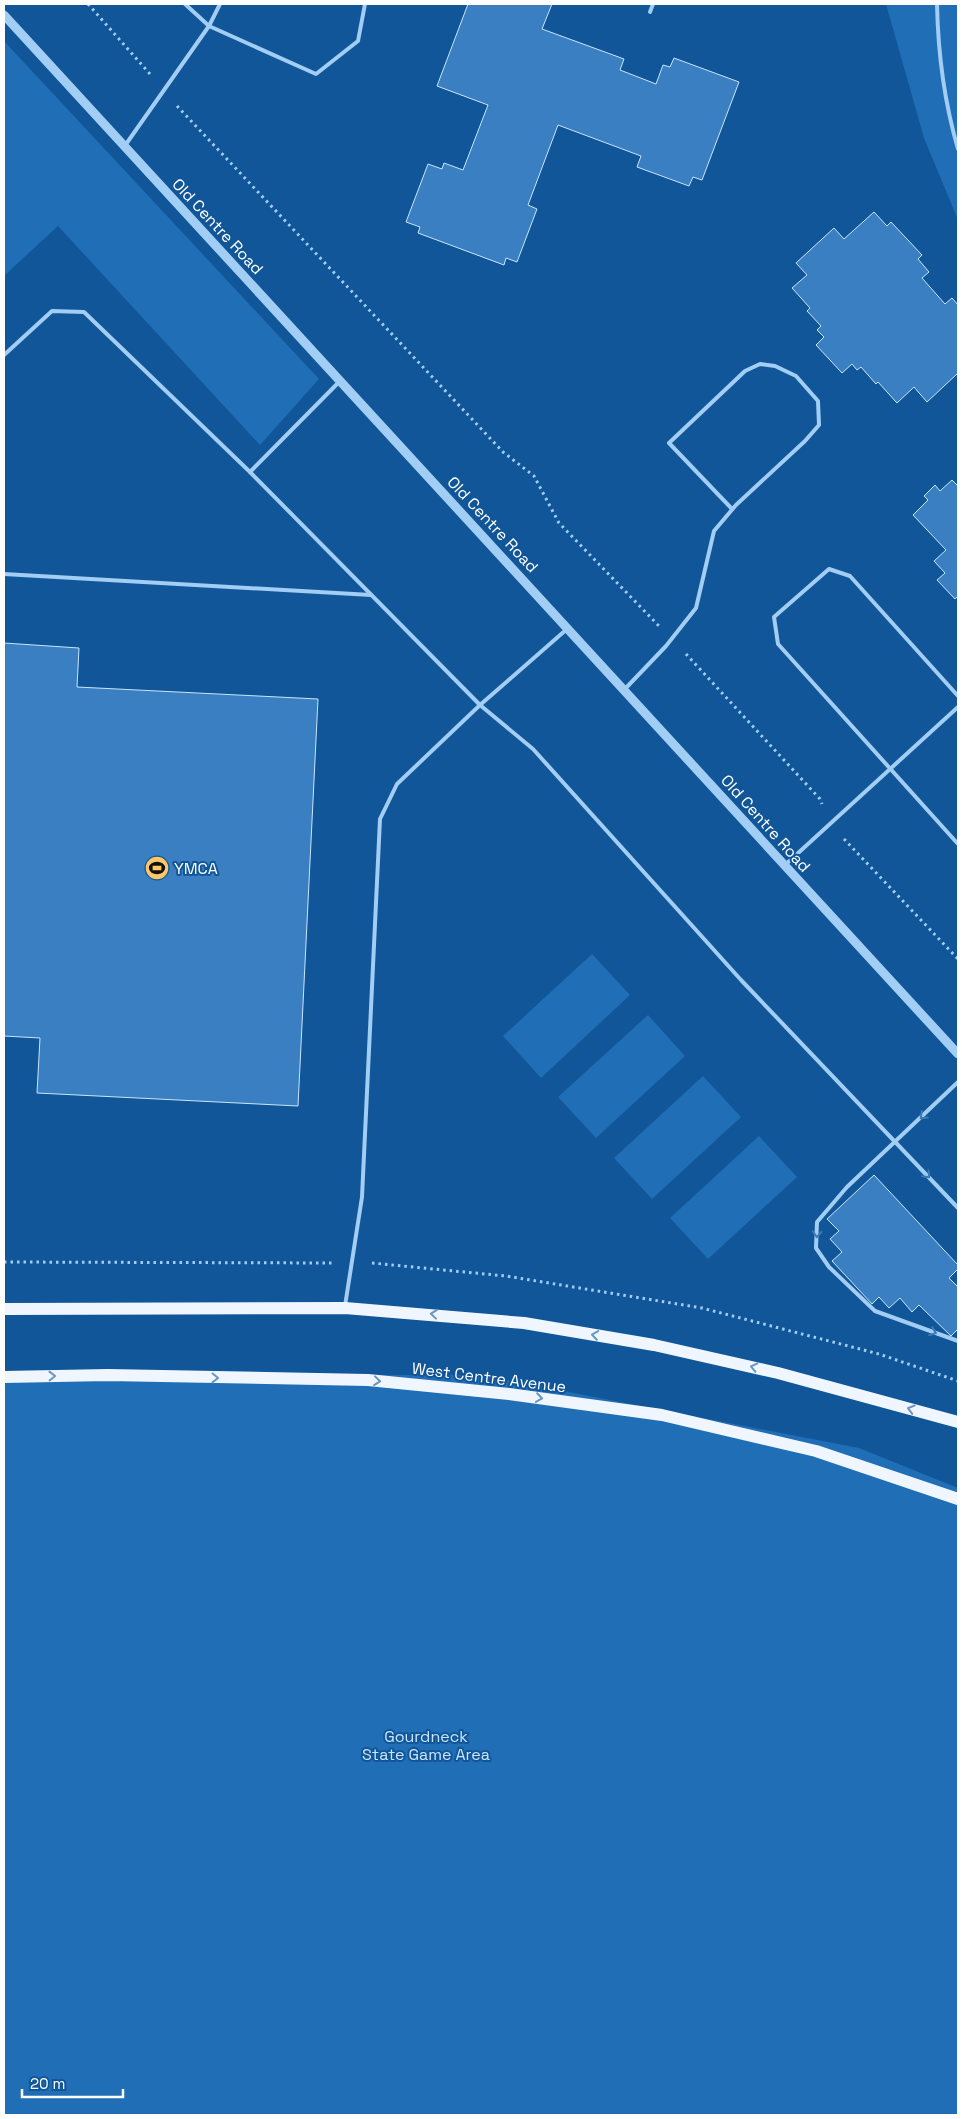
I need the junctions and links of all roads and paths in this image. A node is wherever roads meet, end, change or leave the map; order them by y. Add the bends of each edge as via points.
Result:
1 (88, 4) edge
2 (186, 4) edge
3 (220, 4) edge
4 (365, 4) edge
5 (653, 4) edge
6 (937, 4) edge
7 (650, 12) dead end
8 (4, 15) edge
9 (209, 26) junction
10 (164, 90) junction
11 (124, 147) junction
12 (958, 149) edge
13 (4, 355) edge
14 (341, 380) junction
15 (250, 472) junction
16 (732, 509) junction
17 (4, 574) edge
18 (372, 594) junction
19 (568, 628) junction
20 (672, 639) junction
21 (624, 690) junction
22 (958, 696) edge
23 (480, 705) junction
24 (958, 707) edge
25 (889, 769) junction
26 (830, 824) junction
27 (958, 844) edge
28 (785, 865) junction
29 (958, 958) edge
30 (958, 1054) edge
31 (958, 1082) edge
32 (895, 1141) junction
33 (958, 1208) edge
34 (4, 1262) edge
35 (351, 1263) junction
36 (345, 1308) junction
37 (4, 1309) edge
38 (958, 1341) edge
39 (4, 1377) edge
40 (958, 1381) edge
41 (958, 1422) edge
42 (958, 1499) edge

1 - 10 path
2 - 9 lane
3 - 9 lane
4 - 9 lane via 358,41 316,74
5 - 7 lane
6 - 12 lane via 938,50 948,114
8 - 11 street, Old Centre Road
9 - 10 lane
10 - 11 lane
10 - 20 path via 195,128 496,444 534,476 559,523
11 - 14 street, Old Centre Road
13 - 15 lane via 52,311 84,312
14 - 15 lane
14 - 19 street, Old Centre Road
15 - 18 lane
16 - 16 lane via 669,443 745,372 760,364 774,366 796,376 818,401 819,425
16 - 20 lane via 714,531 696,608
17 - 18 lane
18 - 23 lane
19 - 21 street, Old Centre Road
19 - 23 lane
20 - 21 lane
20 - 26 path via 820,799
21 - 28 street, Old Centre Road
22 - 25 lane via 850,576 829,569 774,617 778,644
23 - 32 lane via 533,749 741,980
23 - 35 lane via 397,784 380,819 362,1197
24 - 25 lane
25 - 26 lane
25 - 27 lane
26 - 28 lane
26 - 29 path
28 - 30 street, Old Centre Road
31 -> 32 lane
32 -> 33 lane
32 -> 38 lane via 847,1187 817,1222 816,1248 829,1266 875,1311
34 - 35 path
35 - 36 lane
35 - 40 path via 506,1276 702,1308 879,1354
36 - 37 main road
41 -> 36 main road via 778,1373 654,1344 524,1323
39 -> 42 main road, West Centre Avenue via 108,1375 368,1380 509,1394 662,1415 816,1451

